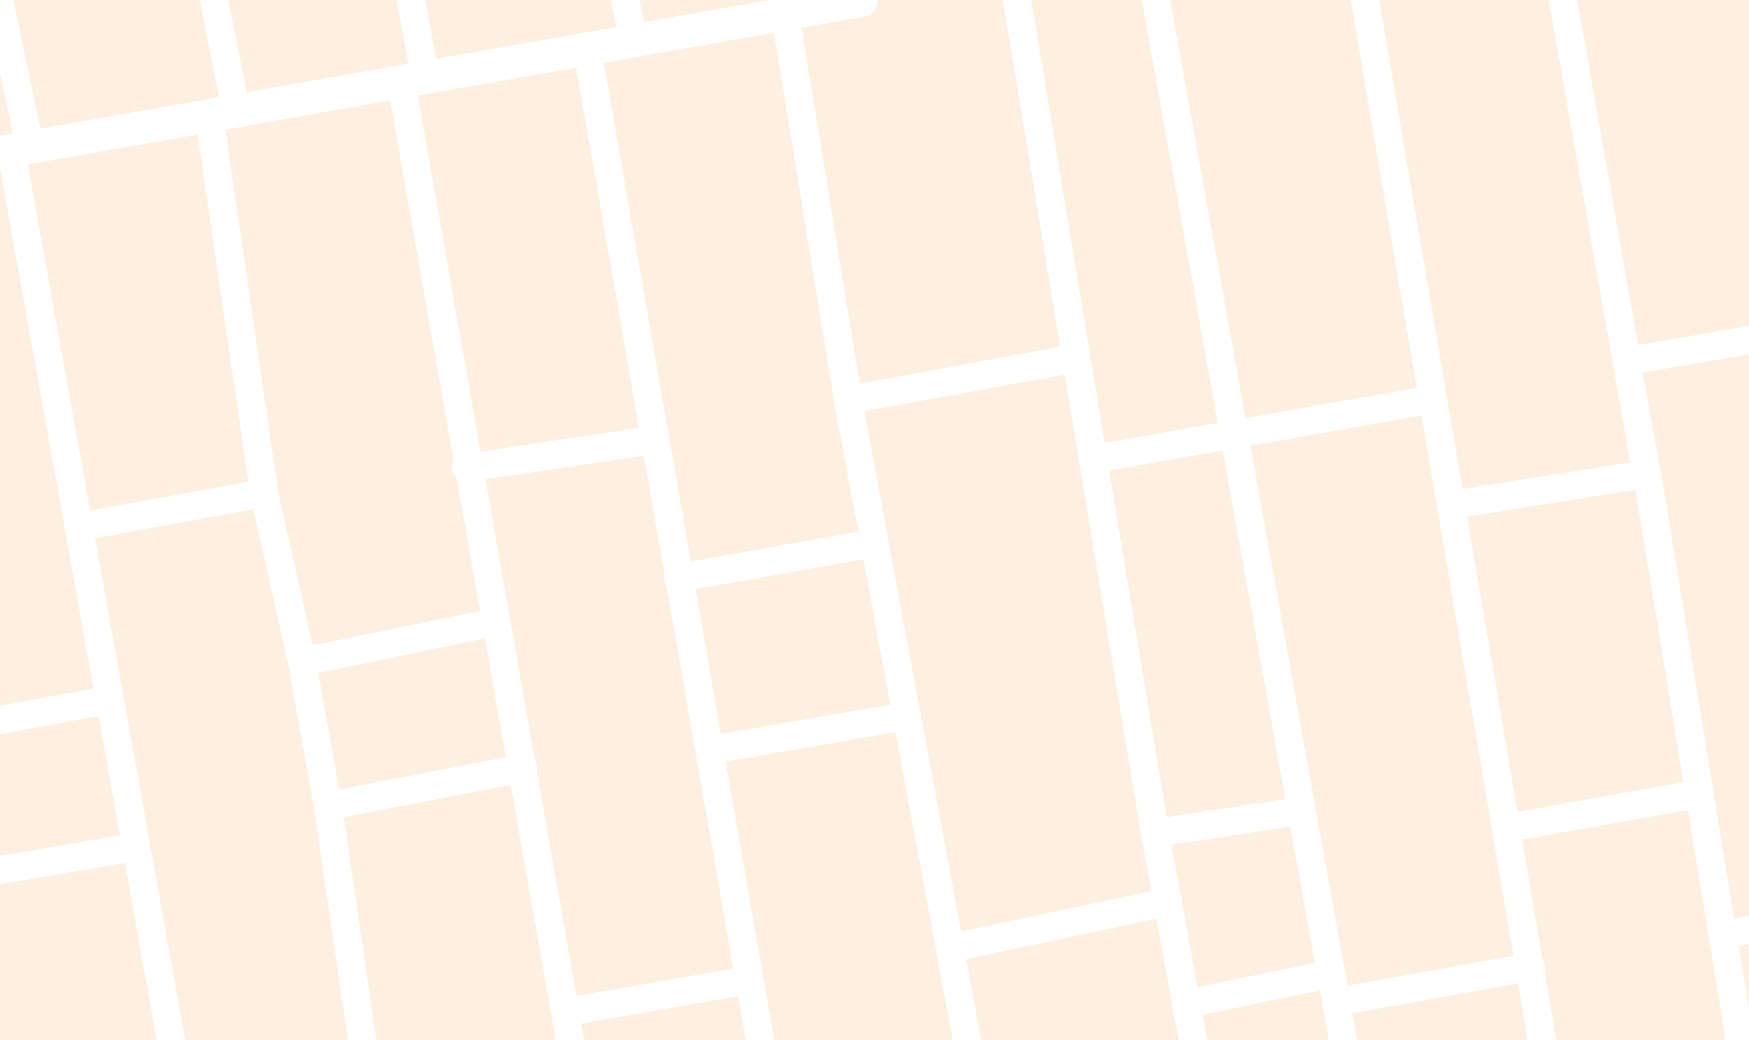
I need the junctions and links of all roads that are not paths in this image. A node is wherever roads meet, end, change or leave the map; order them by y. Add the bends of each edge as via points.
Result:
1 (214, 0) edge
2 (411, 0) edge
3 (625, 0) edge
4 (861, 0) edge
5 (1017, 0) edge
6 (1156, 0) edge
7 (1365, 0) edge
8 (1563, 0) edge
9 (828, 3) edge
10 (0, 5) edge
11 (785, 14) junction
12 (634, 40) junction
13 (587, 48) junction
14 (413, 79) junction
15 (222, 113) junction
16 (14, 150) edge
17 (1749, 340) edge
18 (1076, 358) junction
19 (1628, 361) junction
20 (1433, 399) junction
21 (848, 400) junction
22 (1233, 433) junction
23 (653, 440) junction
24 (1094, 459) junction
25 (466, 468) junction
26 (1647, 474) junction
27 (264, 493) junction
28 (1451, 505) junction
29 (79, 527) junction
30 (874, 543) junction
31 (678, 578) junction
32 (496, 622) junction
33 (302, 662) junction
34 (108, 700) junction
35 (907, 716) junction
36 (0, 720) edge
37 (710, 750) junction
38 (523, 768) junction
39 (1697, 794) junction
40 (328, 806) junction
41 (1300, 811) junction
42 (1507, 828) junction
43 (1155, 833) junction
44 (136, 847) junction
45 (0, 870) edge
46 (1168, 902) junction
47 (1736, 933) edge
48 (951, 948) junction
49 (1531, 967) junction
50 (1330, 974) junction
51 (749, 980) junction
52 (1336, 1002) junction
53 (1186, 1004) junction
54 (566, 1012) junction
55 (171, 1040) edge
56 (362, 1040) edge
57 (570, 1040) edge
58 (760, 1040) edge
59 (967, 1040) edge
60 (1193, 1040) edge
61 (1342, 1040) edge
62 (1542, 1040) edge
63 (1740, 1040) edge

1 - 15 street
2 - 14 street
3 - 12 street
4 - 9 street
5 - 18 street
6 - 22 street
7 - 20 street
8 - 19 street
9 - 11 street
10 - 16 street
11 - 12 street
11 - 21 street
12 - 13 street
13 - 14 street
13 - 23 street
14 - 15 street
14 - 25 street
15 - 16 street
15 - 27 street
16 - 29 street
17 - 19 street
18 - 21 street
18 - 24 street
19 - 26 street
20 - 22 street
20 - 28 street
21 - 30 street
22 - 24 street
22 - 41 street
23 - 25 street
23 - 31 street
24 - 43 street
25 - 32 street
26 - 28 street
26 - 39 street
27 - 29 street
27 - 33 street
28 - 42 street
29 - 34 street
30 - 31 street
30 - 35 street
31 - 37 street
32 - 33 street
32 - 38 street
33 - 40 street
34 - 36 street
34 - 44 street
35 - 37 street
35 - 48 street
37 - 51 street
38 - 40 street
38 - 54 street
39 - 42 street
39 - 47 street
40 - 56 street
41 - 43 street
41 - 50 street
42 - 49 street
43 - 46 street
44 - 45 street
44 - 55 street
46 - 48 street
46 - 53 street
47 - 63 street
48 - 59 street
49 - 52 street
49 - 62 street
50 - 52 street
50 - 53 street
51 - 54 street
51 - 58 street
52 - 61 street
53 - 60 street
54 - 57 street

